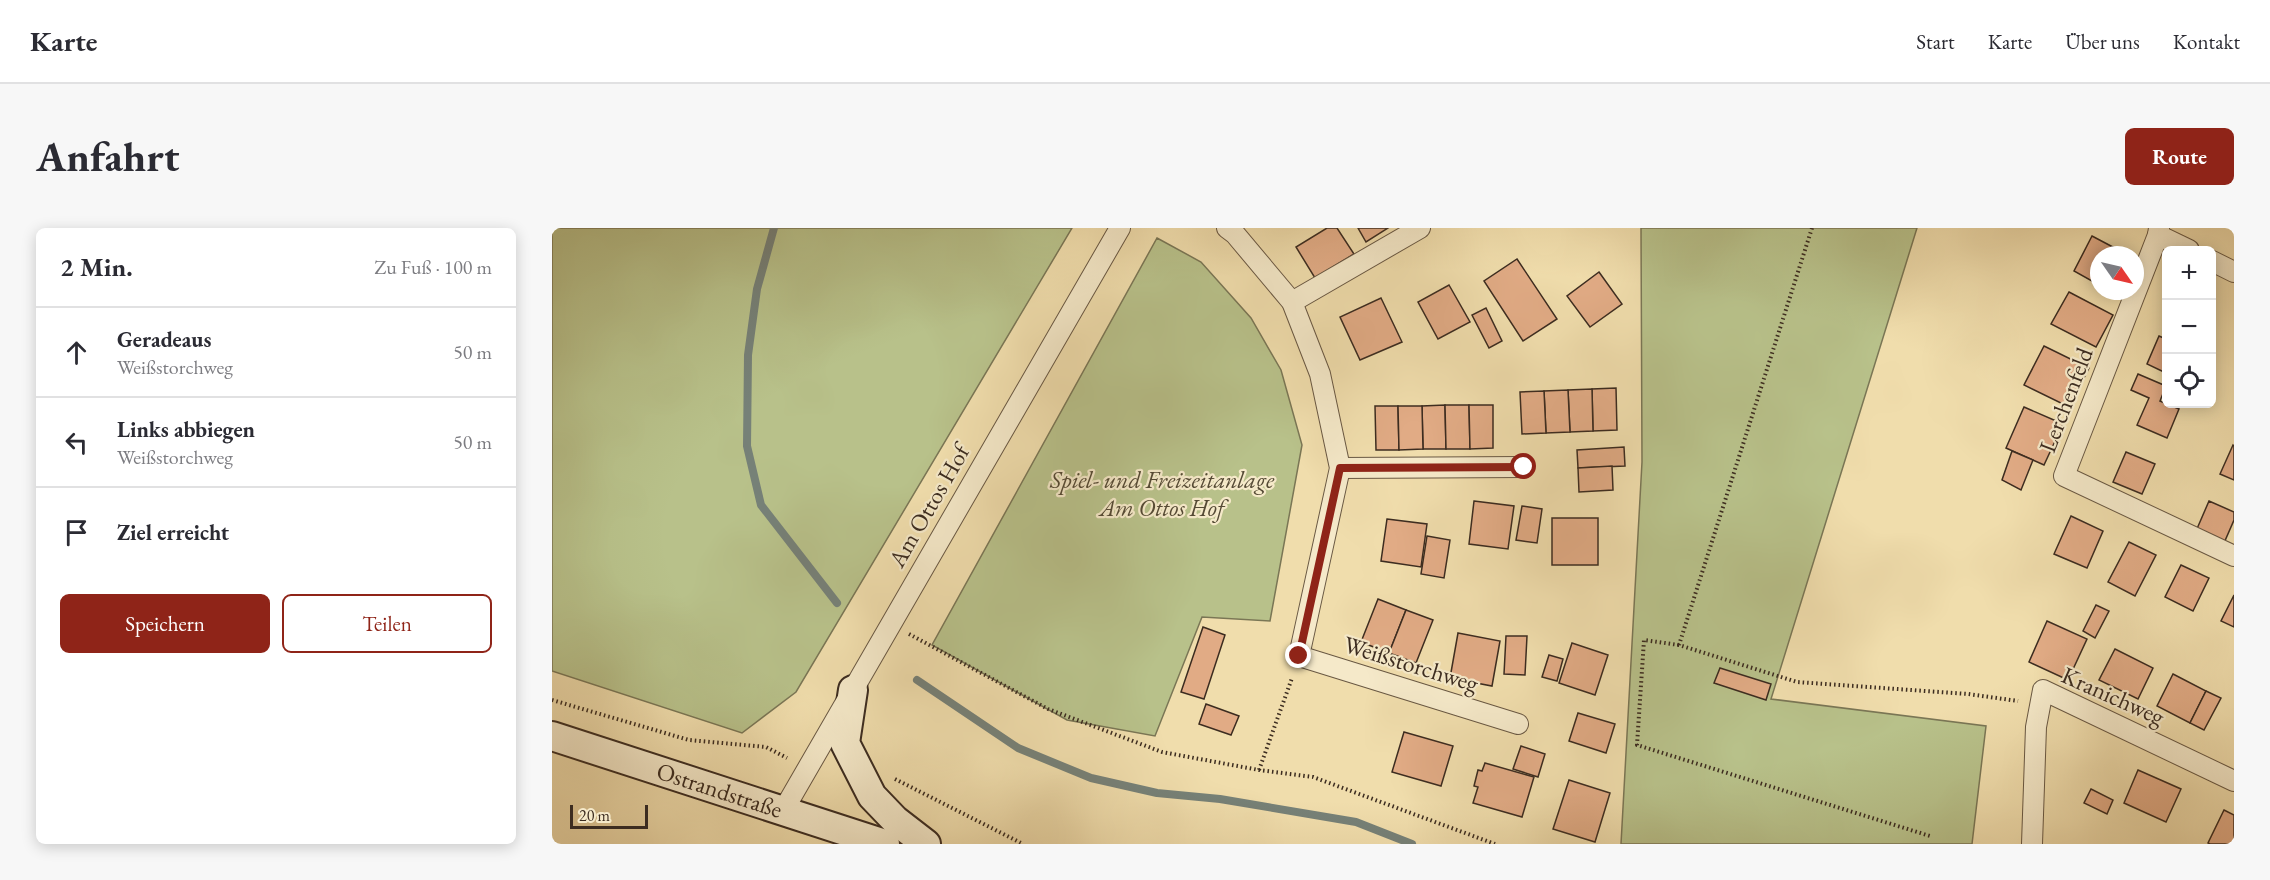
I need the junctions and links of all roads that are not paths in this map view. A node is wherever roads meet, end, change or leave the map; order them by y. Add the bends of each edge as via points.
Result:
1 (1120, 228) edge
2 (1227, 228) edge
3 (1420, 228) edge
4 (2159, 232) edge
5 (2182, 246) edge
6 (2216, 263) edge
7 (2234, 272) edge
8 (1292, 302) junction
9 (1524, 467) dead end
10 (1340, 468) junction
11 (2234, 556) edge
12 (853, 690) junction
13 (1518, 724) dead end
14 (552, 736) edge
15 (2234, 781) edge
16 (783, 811) junction
17 (885, 844) edge
18 (926, 844) edge
19 (2032, 844) edge

1 - 12 street, Am Ottos Hof
2 - 8 street
3 - 8 street
4 - 5 street
4 - 11 street, Lerchenfeld via 2064,476
6 - 7 street
8 - 10 street via 1320,374
9 - 10 street
10 - 13 street, Weißstorchweg via 1299,656
12 - 16 street, Am Ottos Hof
12 - 18 main road via 845,742 850,753 872,796
14 - 16 main road, Ostrandstraße
15 - 19 street, Kranichweg via 2043,690 2036,727
16 - 17 main road, Ostrandstraße

